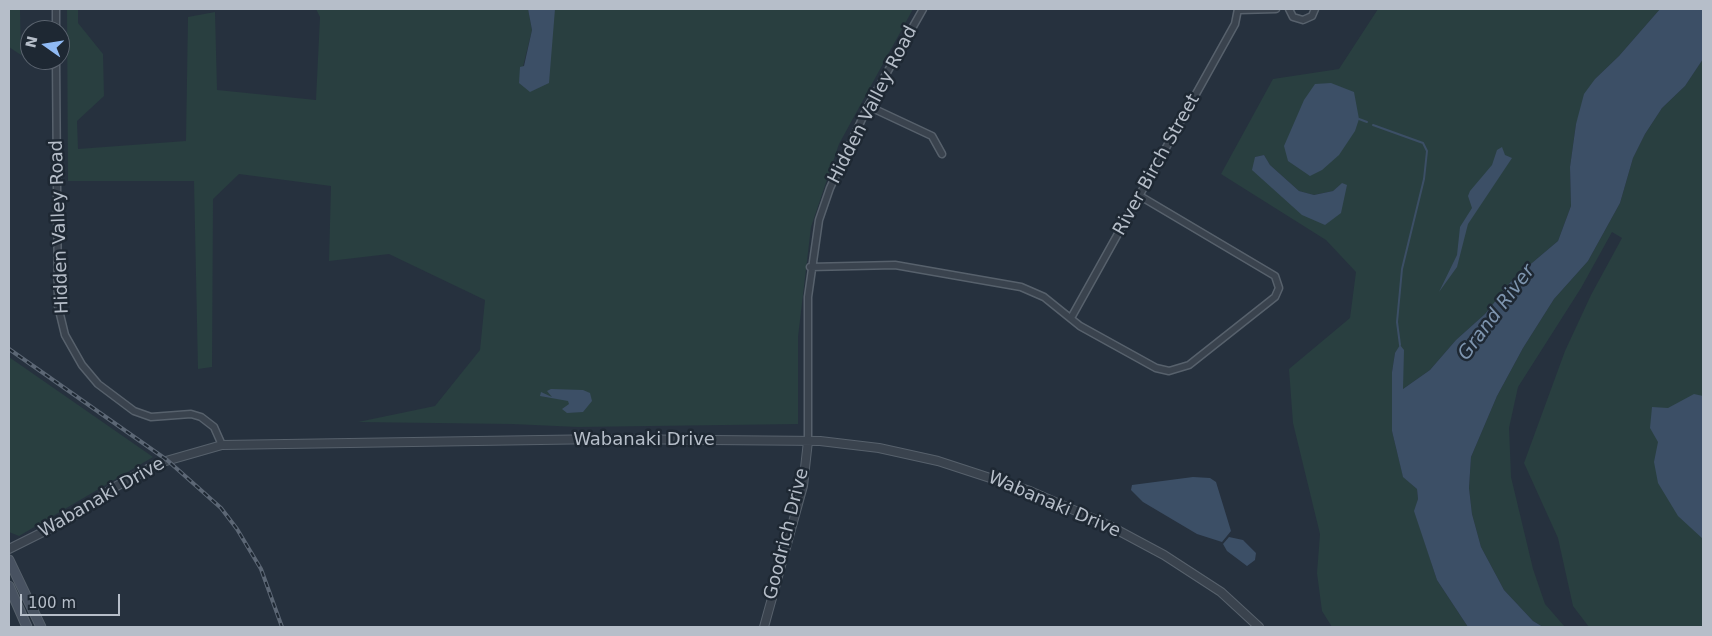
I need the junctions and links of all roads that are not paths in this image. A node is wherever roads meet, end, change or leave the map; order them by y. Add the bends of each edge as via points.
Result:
1 (923, 9) edge
2 (1239, 9) edge
3 (1276, 9) edge
4 (1289, 9) edge
5 (1316, 9) edge
6 (56, 70) edge
7 (868, 106) junction
8 (942, 154) dead end
9 (1140, 196) junction
10 (810, 267) junction
11 (1071, 318) junction
12 (808, 441) junction
13 (222, 445) junction
14 (9, 549) edge
15 (9, 560) edge
16 (9, 586) edge
17 (27, 627) edge
18 (41, 627) edge
19 (764, 627) edge
20 (1259, 627) edge

1 - 7 street, Hidden Valley Road
2 - 3 street
2 - 9 street, River Birch Street via 1235,24
4 - 5 street via 1293,16 1303,20 1312,16
6 - 13 street, Hidden Valley Road via 58,306 66,336 82,365 98,384 134,411 151,417 191,414 201,417 214,427
7 - 8 street via 932,136
7 - 10 street, Hidden Valley Road via 827,196
9 - 11 street, River Birch Street
9 - 11 street via 1276,276 1279,288 1275,297 1189,365 1169,371 1156,368
10 - 11 street via 895,265 1022,287 1044,297
10 - 12 street, Hidden Valley Road
12 - 13 street, Wabanaki Drive via 604,439
12 - 19 street, Goodrich Drive via 803,486
12 - 20 street, Wabanaki Drive via 879,448 938,462 1030,491 1108,525 1164,556 1220,592
13 - 14 street, Wabanaki Drive via 159,463 113,488 62,524
15 - 18 main road
16 - 17 main road

